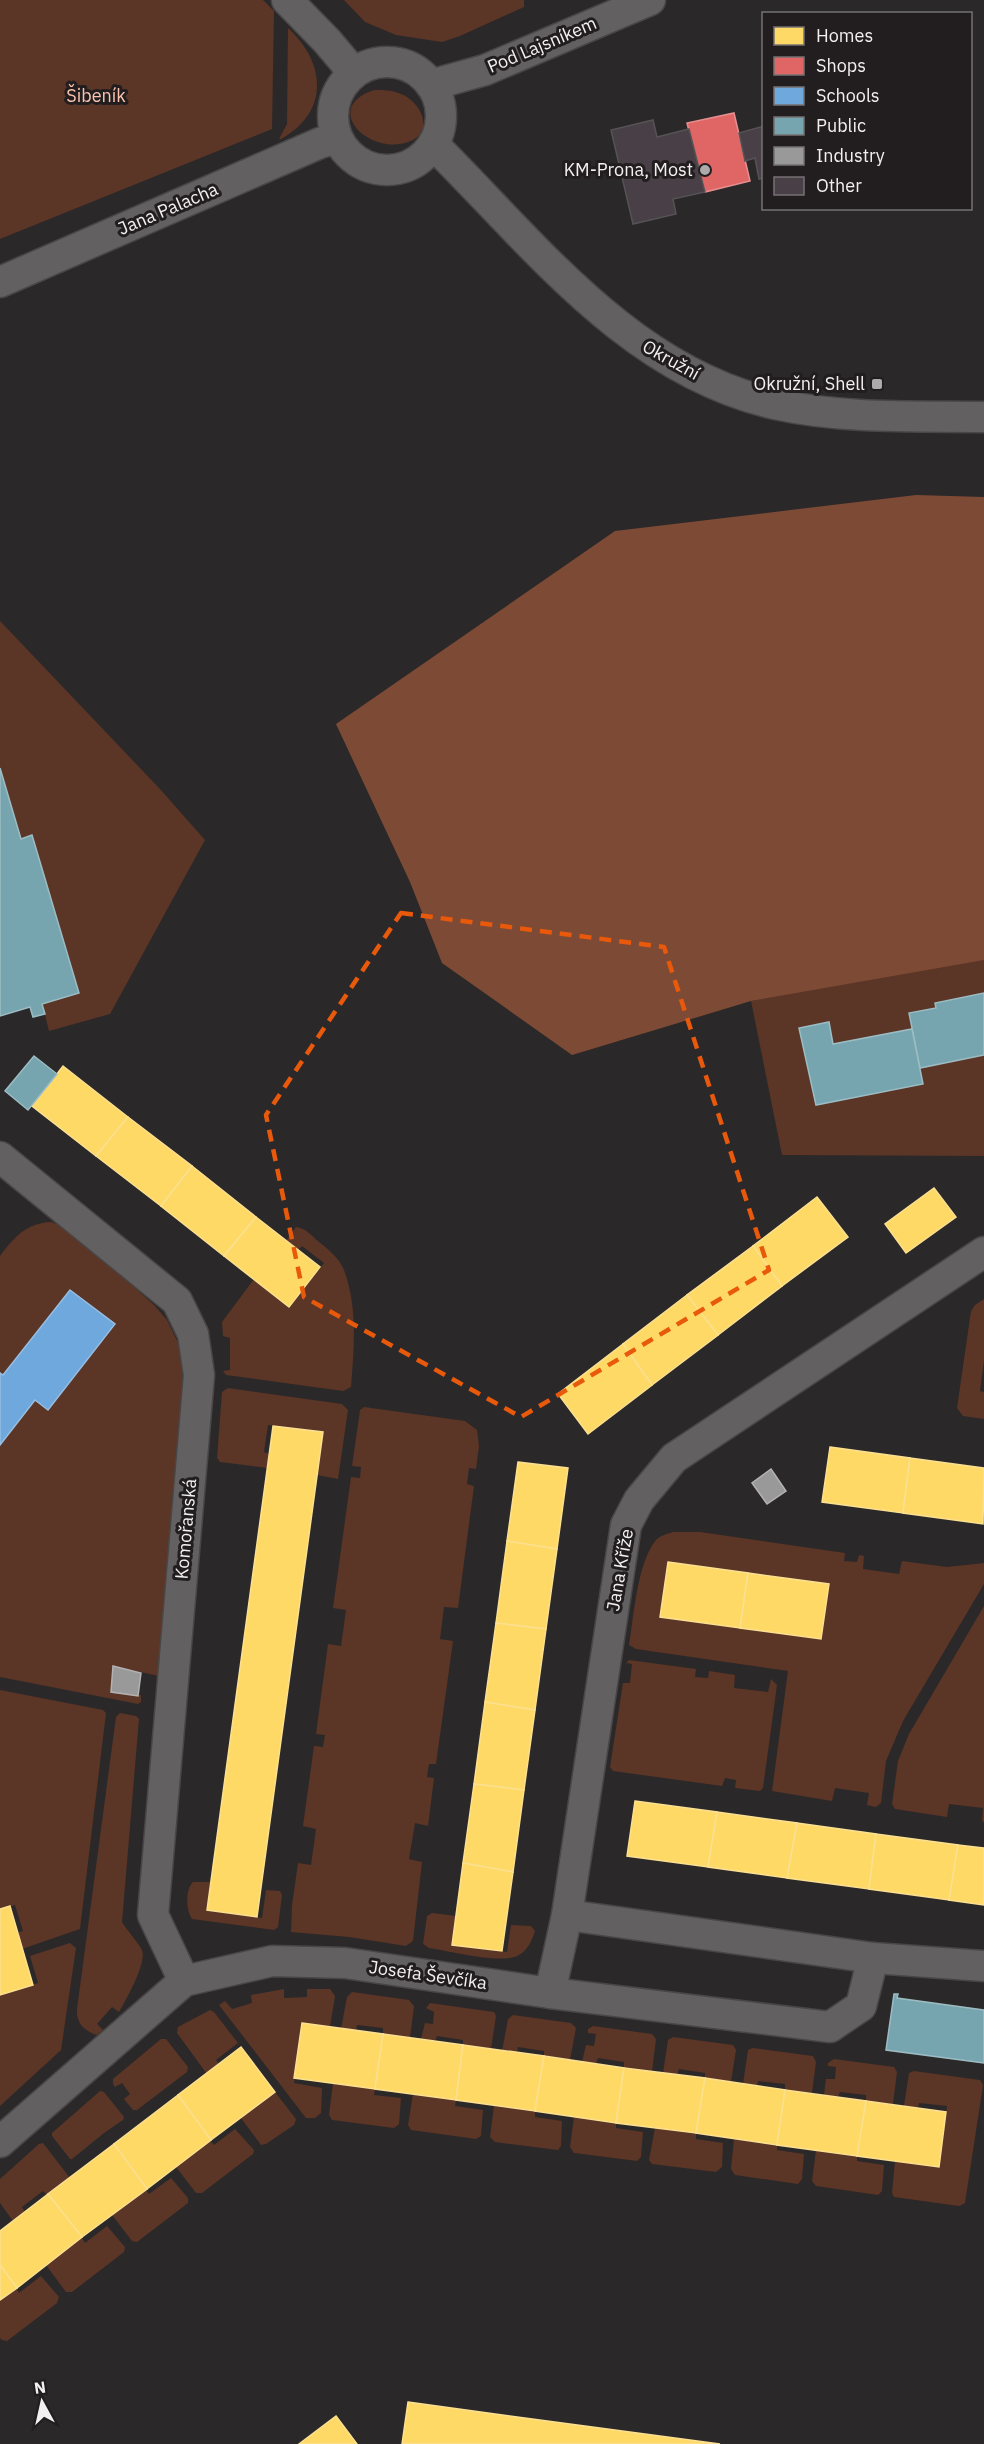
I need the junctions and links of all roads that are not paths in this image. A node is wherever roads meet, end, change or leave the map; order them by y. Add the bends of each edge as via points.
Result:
1 (287, 0) edge
2 (650, 0) edge
3 (354, 73) junction
4 (431, 85) junction
5 (337, 138) junction
6 (433, 144) junction
7 (0, 282) edge
8 (984, 417) edge
9 (0, 1157) edge
10 (984, 1252) edge
11 (567, 1915) junction
12 (873, 1958) junction
13 (984, 1966) edge
14 (184, 1981) junction
15 (550, 1993) junction
16 (0, 2142) edge

1 - 3 street
2 - 4 street, Pod Lajsníkem via 485,70
3 - 4 street via 369,65 404,64
3 - 5 street via 334,102
4 - 6 street via 441,120
5 - 6 street via 358,162 390,170 420,158
5 - 7 street, Jana Palacha
6 - 8 street, Okružní via 604,314 656,353 696,375 740,394 796,408 874,415
9 - 14 street, Komořanská via 177,1301 193,1334 199,1376 153,1915
10 - 11 street, Jana Kříže via 674,1458 639,1500 626,1524
11 - 12 street
11 - 15 street, Jana Kříže
12 - 13 street
12 - 15 street, Josefa Ševčíka via 861,2006 830,2027
14 - 15 street, Josefa Ševčíka via 272,1961 345,1963
14 - 16 street, Josefa Ševčíka

